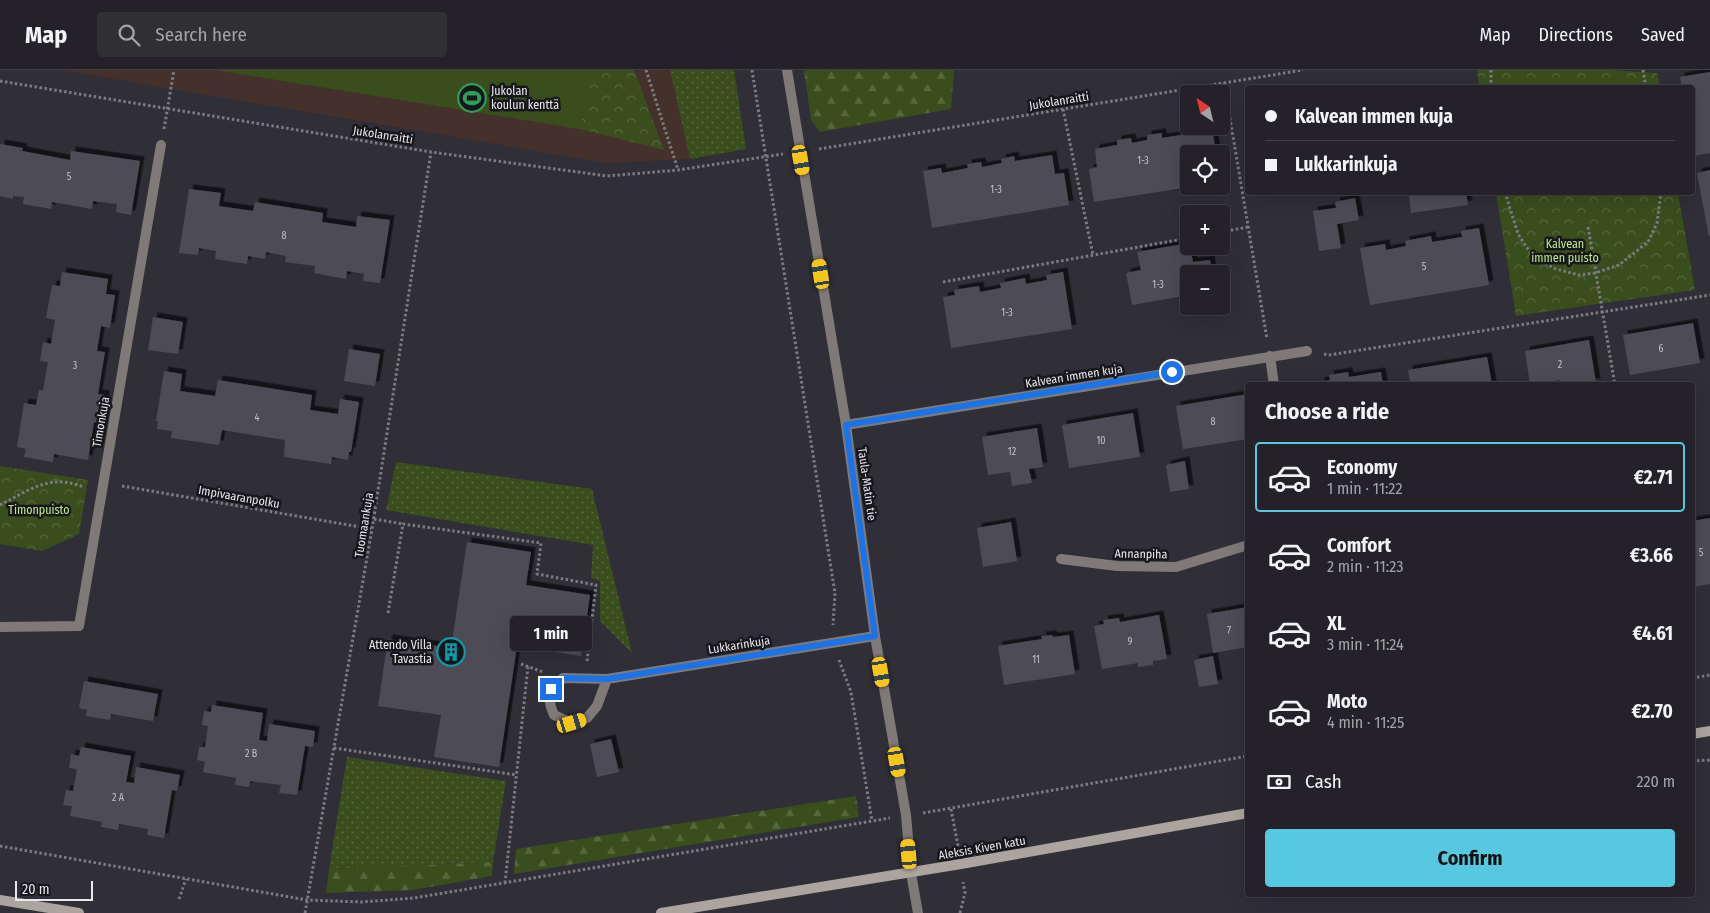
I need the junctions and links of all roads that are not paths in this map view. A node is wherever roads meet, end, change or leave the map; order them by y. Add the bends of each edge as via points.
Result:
1 (787, 70) edge
2 (161, 145) dead end
3 (1307, 351) road end
4 (1270, 356) junction
5 (1274, 382) edge
6 (846, 425) junction
7 (1245, 546) edge
8 (1061, 559) dead end
9 (0, 627) edge
10 (875, 636) junction
11 (607, 679) junction
12 (1710, 731) edge
13 (1695, 734) edge
14 (1245, 814) edge
15 (911, 873) junction
16 (0, 900) edge
17 (79, 913) edge
18 (661, 913) edge
19 (918, 913) edge

1 - 6 street, Taula-Matin tie
2 - 9 street, Timonkuja via 79,626
3 - 4 street, Kalvean immen kuja
4 - 5 street
4 - 6 street, Kalvean immen kuja
6 - 10 street, Taula-Matin tie
7 - 8 street, Annanpiha via 1176,567 1117,566
10 - 11 street, Lukkarinkuja
10 - 15 street, Taula-Matin tie via 906,815
11 - 11 street, Lukkarinkuja via 563,678 551,689 549,703 554,715 572,723 587,718 597,706
12 - 13 main road
14 - 15 main road, Aleksis Kiven katu
15 - 18 main road, Aleksis Kiven katu
15 - 19 street, Taula-Matin tie
16 - 17 main road

